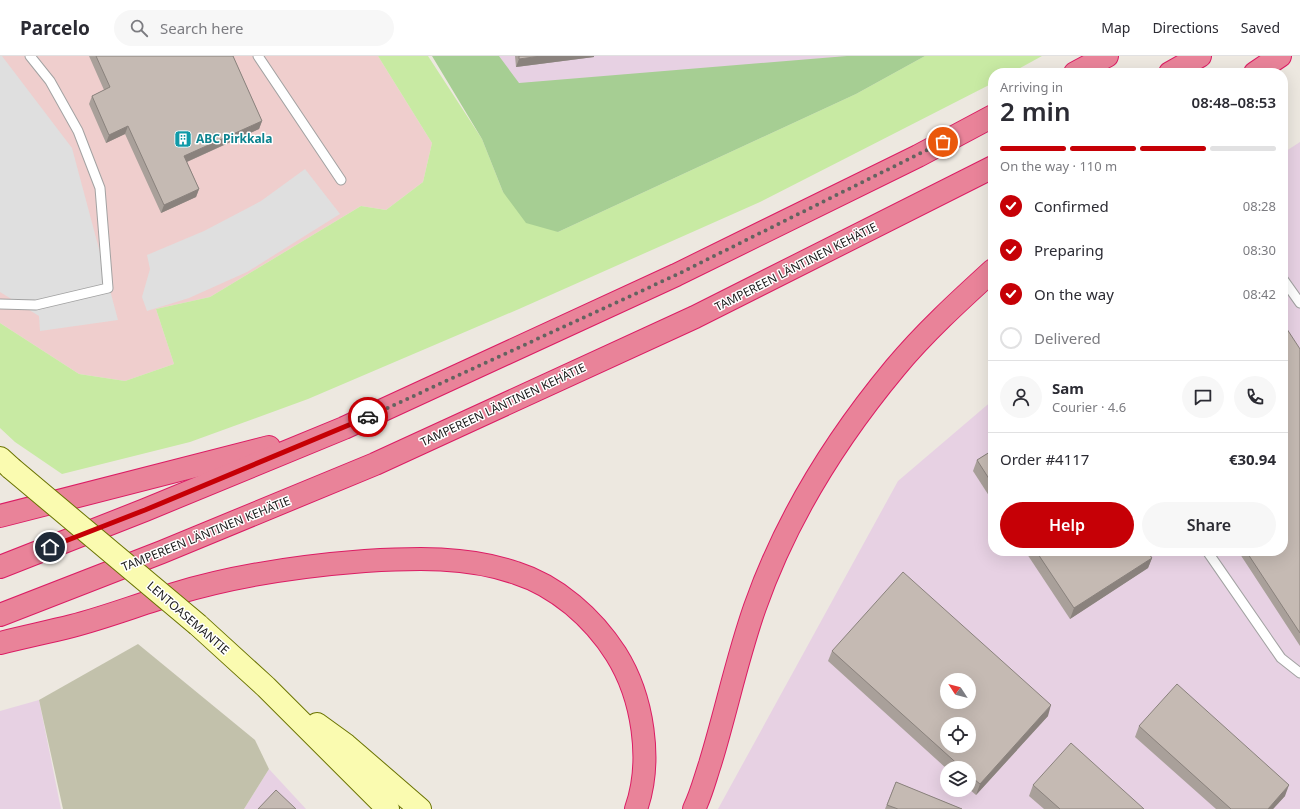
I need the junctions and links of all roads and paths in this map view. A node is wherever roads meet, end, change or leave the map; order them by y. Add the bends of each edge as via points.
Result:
1 (30, 56) edge
2 (258, 56) edge
3 (1107, 56) edge
4 (1200, 56) edge
5 (1280, 56) edge
6 (1084, 68) edge
7 (1179, 68) edge
8 (1262, 68) edge
9 (988, 119) edge
10 (988, 170) edge
11 (341, 180) dead end
12 (988, 275) edge
13 (1288, 286) edge
14 (1300, 303) edge
15 (0, 304) edge
16 (344, 428) junction
17 (5, 463) edge
18 (0, 516) edge
19 (1211, 556) edge
20 (0, 567) edge
21 (0, 615) edge
22 (0, 643) edge
23 (1300, 673) edge
24 (266, 687) junction
25 (388, 809) edge
26 (420, 809) edge
27 (636, 809) edge
28 (694, 809) edge

1 - 15 lane via 50,81 78,131 100,188 108,288 36,305
2 - 11 lane
3 - 6 highway
4 - 7 highway
5 - 8 highway
9 - 16 highway via 918,156 676,275
10 - 21 highway, TAMPEREEN LÄNTINEN KEHÄTIE via 696,317 375,464 162,552
12 - 28 highway via 942,318 895,368 825,464 798,508 775,554 755,606 738,657 716,743
13 - 14 lane
16 - 18 highway
16 - 20 highway
17 - 24 main road, LENTOASEMANTIE, bridge via 198,625
19 - 23 lane via 1281,658
22 - 27 highway via 74,626 175,593 280,570 393,559 442,559 481,564 516,573 542,584 566,600 606,639 623,665 640,719 644,745 644,771
24 - 25 main road, LENTOASEMANTIE
24 - 26 main road, LENTOASEMANTIE via 346,745

